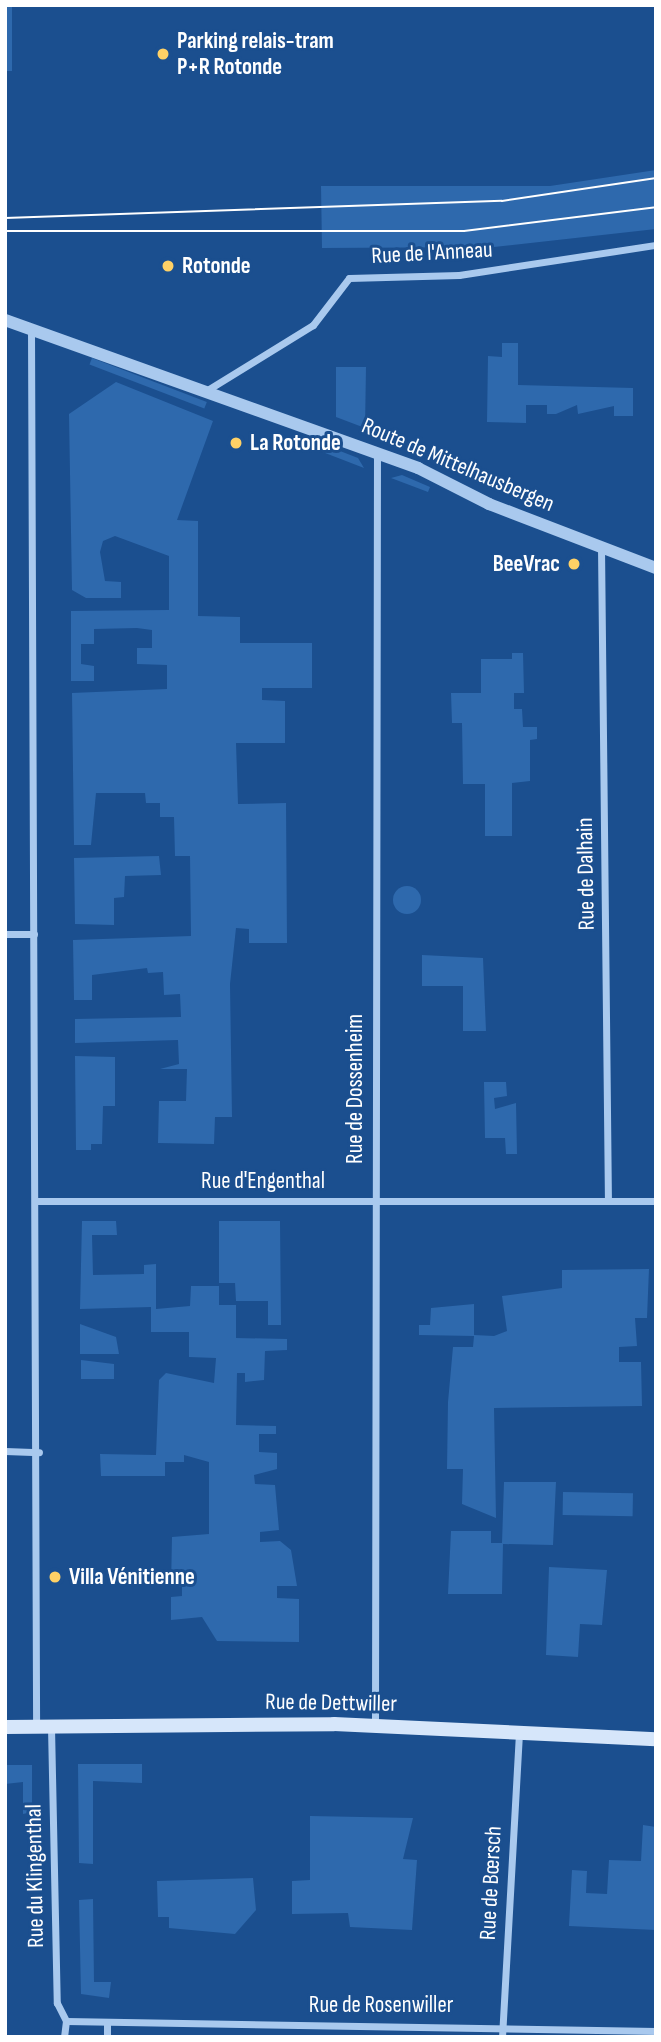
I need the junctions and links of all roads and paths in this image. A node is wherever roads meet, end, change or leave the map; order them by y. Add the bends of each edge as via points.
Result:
1 (656, 245) edge
2 (5, 320) edge
3 (31, 330) junction
4 (209, 389) junction
5 (377, 453) junction
6 (601, 547) junction
7 (656, 568) edge
8 (5, 933) edge
9 (34, 934) junction
10 (608, 1200) junction
11 (38, 1201) junction
12 (374, 1201) junction
13 (656, 1201) edge
14 (5, 1451) edge
15 (39, 1452) junction
16 (36, 1726) junction
17 (51, 1726) junction
18 (375, 1726) junction
19 (5, 1727) edge
20 (520, 1732) junction
21 (656, 1739) edge
22 (66, 2021) junction
23 (107, 2023) junction
24 (502, 2025) junction
25 (656, 2031) edge
26 (64, 2037) edge
27 (107, 2037) edge
28 (502, 2037) edge

1 - 4 street, Rue de l'Anneau via 459,275 349,278 313,325 219,377
2 - 3 street, Route de Mittelhausbergen
3 - 4 street, Route de Mittelhausbergen
3 - 9 street
4 - 5 street, Route de Mittelhausbergen
5 - 6 street, Route de Mittelhausbergen
5 - 12 street, Rue de Dossenheim
6 - 7 street, Route de Mittelhausbergen
6 - 10 street, Rue de Dalhain
8 - 9 street
9 - 11 street
10 - 12 street, Rue d'Engenthal
10 - 13 street, Rue d'Engenthal
11 - 12 street, Rue d'Engenthal
11 - 15 street
12 - 18 street, Rue de Dossenheim
14 - 15 street
15 - 16 street
16 - 17 main road, Rue de Dettwiller
16 - 19 main road, Rue de Dettwiller
17 - 18 main road, Rue de Dettwiller
17 - 22 street, Rue du Klingenthal via 57,2003
18 - 20 main road, Rue de Dettwiller
20 - 21 main road, Rue de Dettwiller
20 - 24 street, Rue de Bœrsch
22 - 23 street
22 - 26 street, Rue du Klingenthal
23 - 24 street, Rue de Rosenwiller
23 - 27 street
24 - 25 street, Rue de Rosenwiller
24 - 28 street, Rue de Bœrsch

